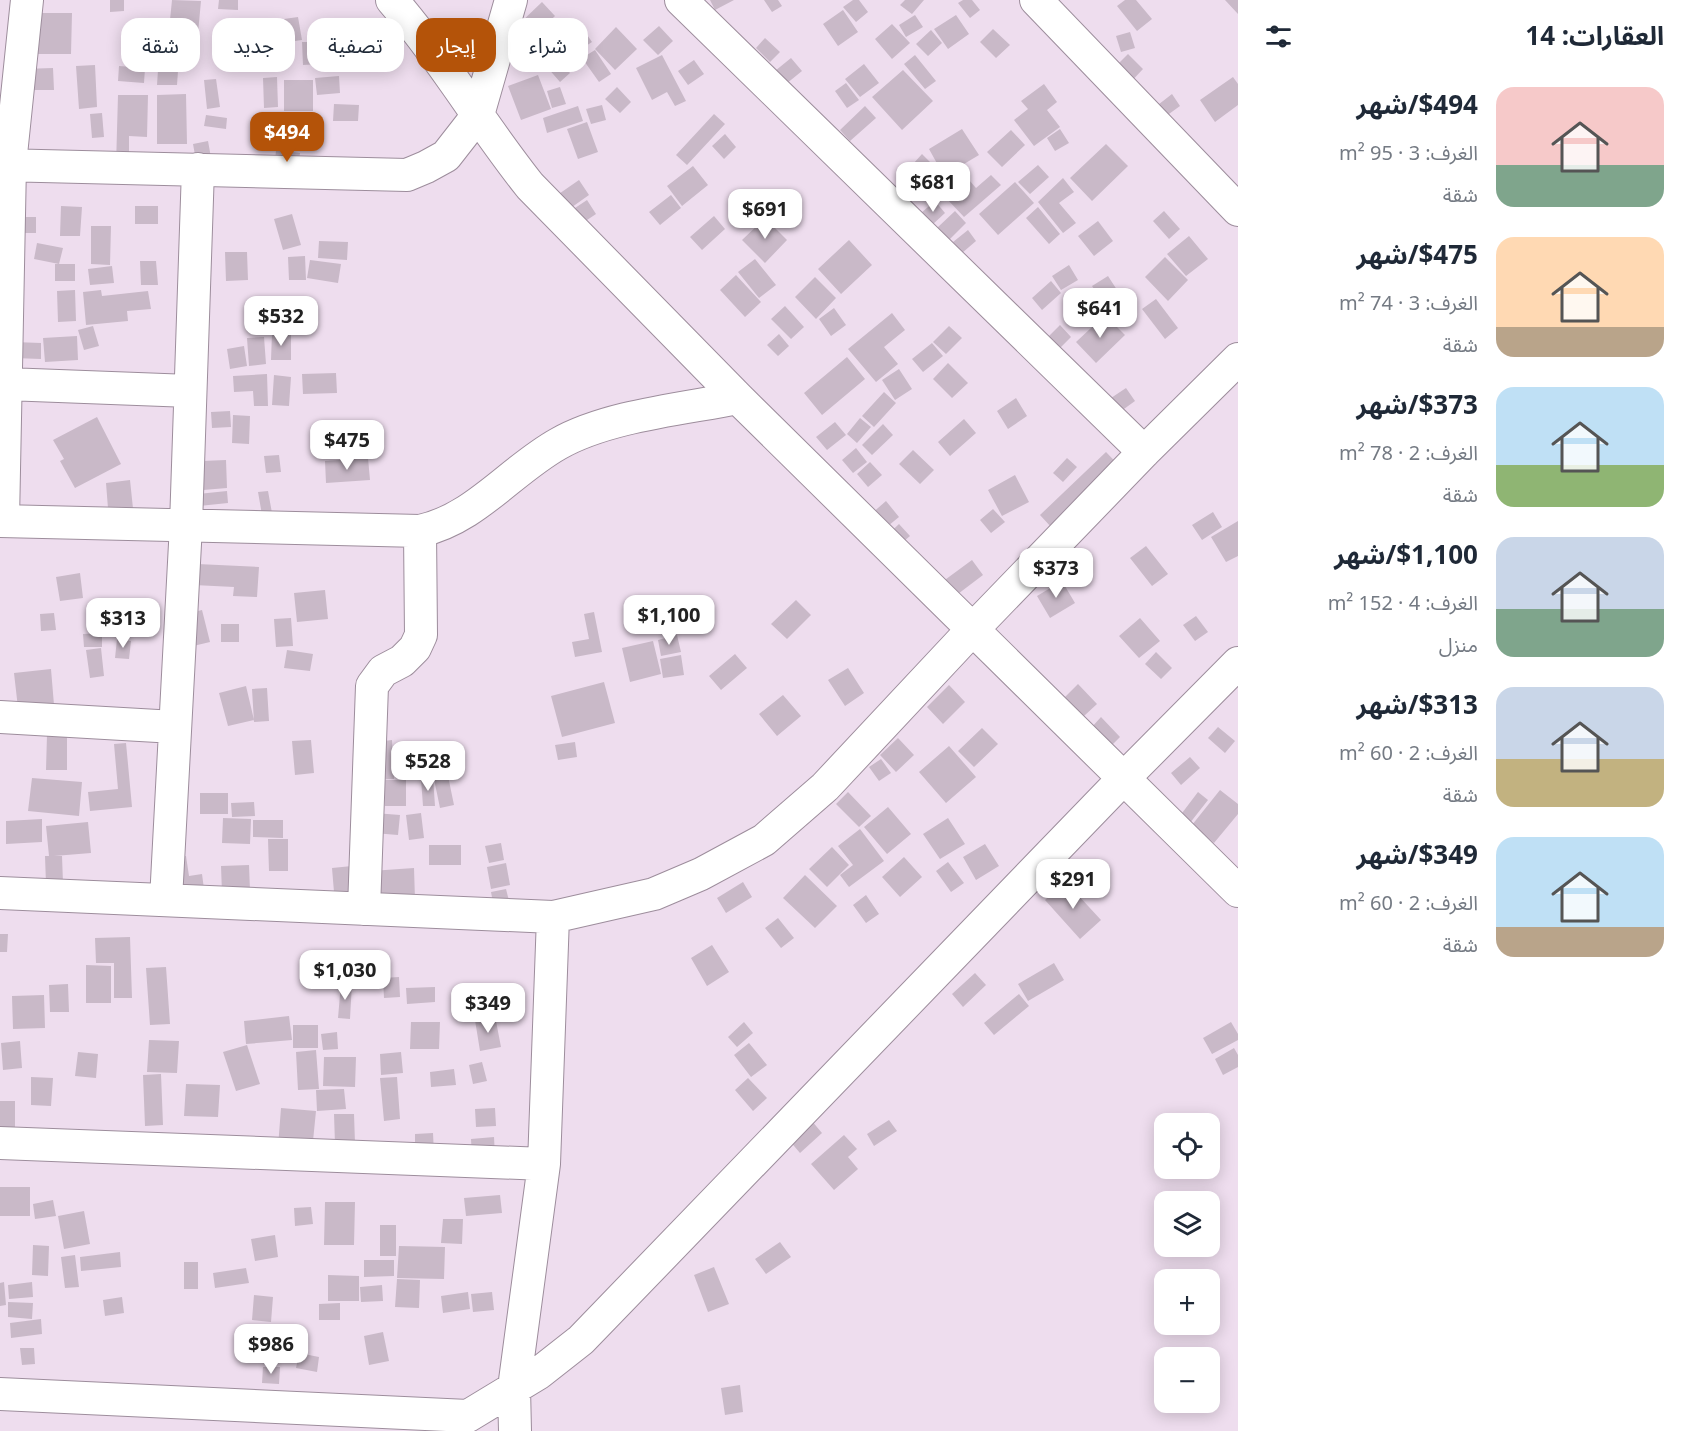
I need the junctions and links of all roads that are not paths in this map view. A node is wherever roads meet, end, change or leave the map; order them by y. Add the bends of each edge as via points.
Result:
1 (27, 0) edge
2 (392, 0) edge
3 (511, 0) edge
4 (681, 0) edge
5 (1036, 0) edge
6 (478, 116) junction
7 (5, 164) edge
8 (198, 169) junction
9 (1238, 210) edge
10 (1238, 359) edge
11 (6, 384) junction
12 (190, 391) junction
13 (738, 398) junction
14 (1144, 452) junction
15 (1, 521) edge
16 (186, 525) junction
17 (420, 531) junction
18 (972, 630) junction
19 (1238, 663) edge
20 (0, 717) edge
21 (175, 727) junction
22 (1124, 778) junction
23 (1238, 891) edge
24 (0, 893) edge
25 (166, 900) junction
26 (364, 909) junction
27 (553, 917) junction
28 (0, 1143) edge
29 (544, 1164) junction
30 (514, 1388) junction
31 (0, 1394) edge
32 (515, 1431) edge

1 - 7 street
2 - 6 street
3 - 6 street
4 - 14 street
5 - 9 street
6 - 8 street via 446,156 407,175
6 - 13 street via 530,186
7 - 8 street
7 - 11 street
8 - 12 street
10 - 14 street
11 - 12 street
11 - 15 street
12 - 16 street
13 - 17 street via 587,430 557,444 463,514 439,527
13 - 18 street
14 - 18 street
15 - 16 street
16 - 17 street
16 - 21 street
17 - 26 street via 421,635 415,648 383,671 372,686
18 - 22 street
18 - 27 street via 825,787 764,840 654,894
19 - 22 street
20 - 21 street
21 - 25 street
22 - 23 street
22 - 30 street via 581,1340
24 - 25 street
25 - 26 street
26 - 27 street
27 - 29 street
28 - 29 street
29 - 30 street
30 - 31 street via 468,1416
30 - 32 street

